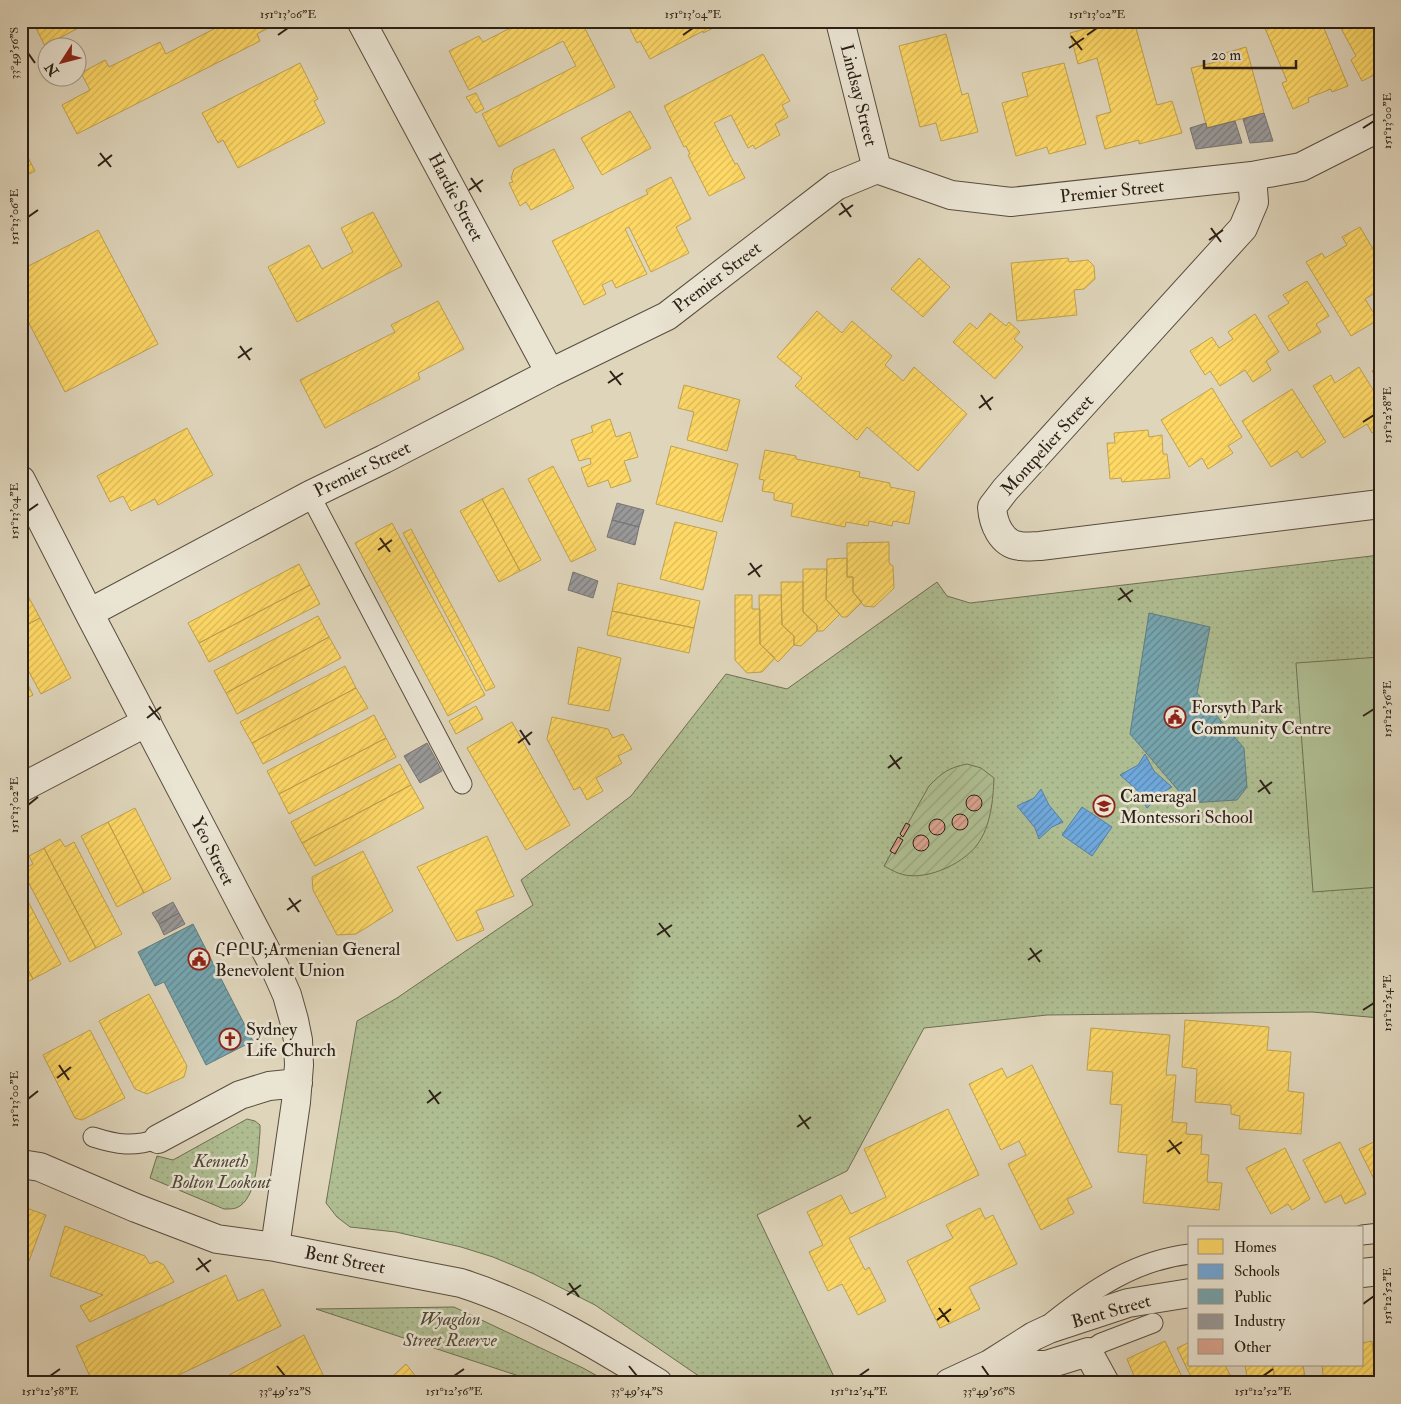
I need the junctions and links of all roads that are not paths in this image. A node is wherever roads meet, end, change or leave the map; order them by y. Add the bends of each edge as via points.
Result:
1 (361, 21) edge
2 (840, 21) edge
3 (1380, 127) edge
4 (877, 169) junction
5 (1252, 176) junction
6 (550, 373) junction
7 (21, 480) edge
8 (310, 495) junction
9 (1380, 504) edge
10 (89, 613) junction
11 (147, 722) junction
12 (462, 784) dead end
13 (21, 788) edge
14 (298, 1083) junction
15 (93, 1137) dead end
16 (158, 1139) joint
17 (21, 1164) edge
18 (1380, 1233) edge
19 (1364, 1235) edge
20 (275, 1247) junction
21 (1188, 1254) edge
22 (1380, 1271) edge
23 (1364, 1273) edge
24 (1188, 1294) edge
25 (1153, 1323) dead end
26 (1034, 1336) junction
27 (1088, 1352) junction
28 (990, 1364) junction
29 (658, 1383) edge
30 (949, 1383) edge
31 (1105, 1383) edge

1 - 6 street, Hardie Street
2 - 4 street, Lindsay Street
3 - 5 street, Premier Street via 1301,166
4 - 5 street, Premier Street via 951,195 1011,202
4 - 6 street, Premier Street via 836,186 667,316
5 - 9 street, Montpelier Street via 1254,202 1243,228 1005,490 992,507 993,520 1000,533 1018,546 1040,546
6 - 8 street, Premier Street
7 - 10 street, Yeo Street
8 - 10 street, Premier Street
8 - 12 lane
10 - 11 street, Yeo Street
11 - 13 street
11 - 14 street, Yeo Street via 288,995 298,1040
14 - 16 street via 269,1086 240,1096
14 - 20 street, Yeo Street
15 - 16 lane via 124,1145
17 - 20 street, Bent Street via 40,1167 210,1237
18 - 19 lane
20 - 29 street, Bent Street via 461,1283 490,1292 576,1333
21 - 26 lane, Bent Street via 1145,1263 1110,1281
22 - 23 street
24 - 26 street, Bent Street via 1128,1303
25 - 27 lane via 1101,1343
26 - 28 street, Bent Street
27 - 28 street via 1046,1365
27 - 31 street
28 - 30 street, Bent Street

